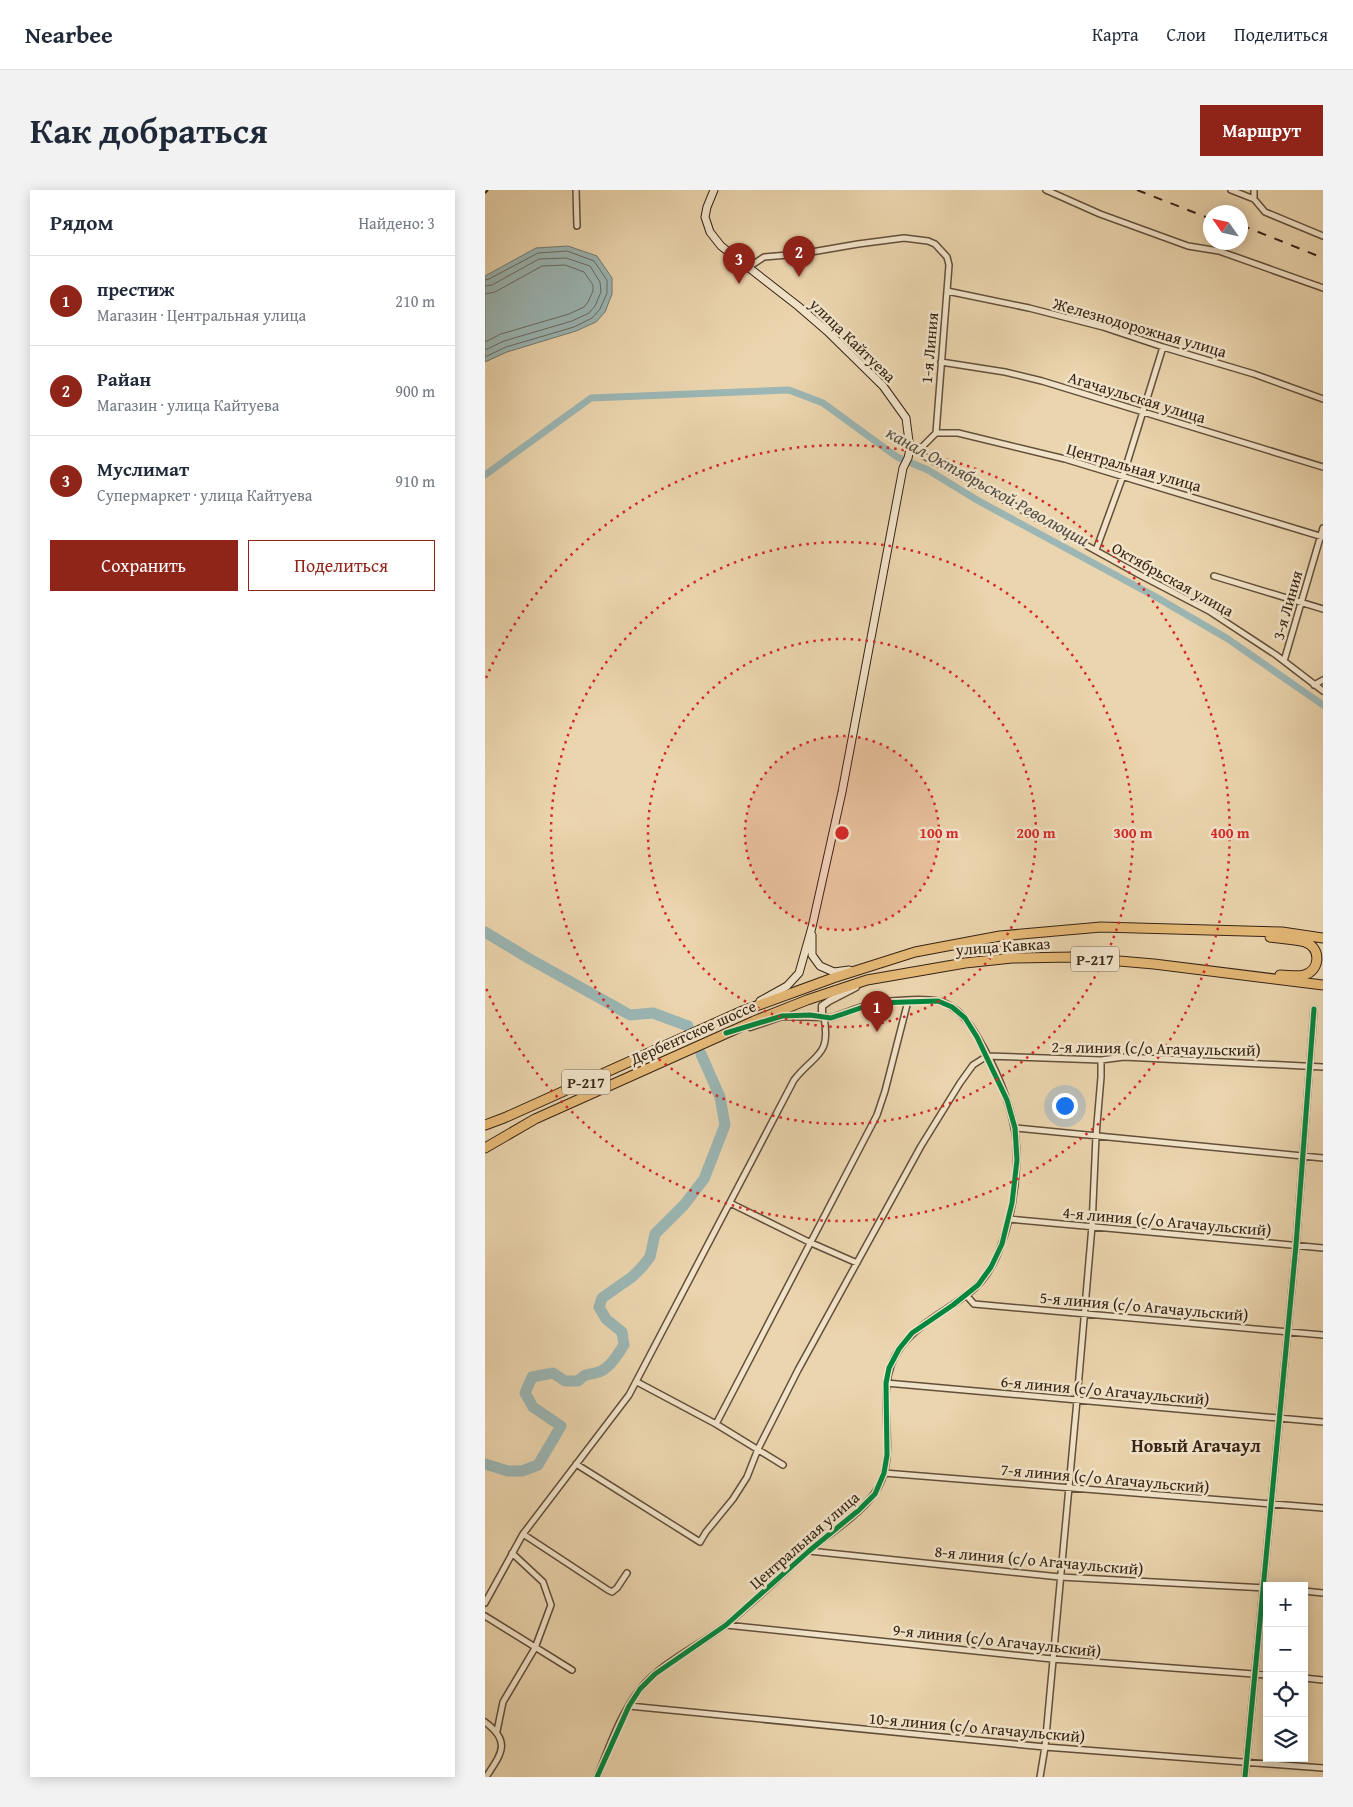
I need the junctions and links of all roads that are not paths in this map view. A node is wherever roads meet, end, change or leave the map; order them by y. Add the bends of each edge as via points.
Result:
1 (576, 190) edge
2 (714, 190) edge
3 (1046, 190) edge
4 (1231, 190) edge
5 (1254, 190) edge
6 (1254, 198) junction
7 (577, 226) dead end
8 (1323, 236) edge
9 (749, 267) junction
10 (1323, 288) edge
11 (947, 291) junction
12 (1163, 347) junction
13 (941, 362) junction
14 (1323, 398) edge
15 (1143, 413) junction
16 (936, 433) junction
17 (922, 447) junction
18 (910, 449) junction
19 (1323, 467) edge
20 (1123, 476) junction
21 (1323, 528) edge
22 (1322, 537) edge
23 (1096, 550) junction
24 (1214, 576) dead end
25 (1301, 602) junction
26 (1323, 609) edge
27 (1284, 661) junction
28 (1323, 680) edge
29 (1314, 685) junction
30 (1323, 691) edge
31 (812, 927) junction
32 (1223, 930) junction
33 (1323, 938) edge
34 (865, 968) junction
35 (1213, 972) junction
36 (867, 980) junction
37 (1323, 985) edge
38 (807, 1000) joint
39 (908, 1001) junction
40 (1314, 1009) dead end
41 (740, 1012) junction
42 (824, 1016) junction
43 (726, 1033) junction
44 (987, 1056) junction
45 (1101, 1060) junction
46 (1310, 1066) junction
47 (1323, 1067) edge
48 (485, 1125) edge
49 (1015, 1128) junction
50 (1096, 1136) junction
51 (485, 1148) edge
52 (1303, 1157) junction
53 (1323, 1158) edge
54 (730, 1203) junction
55 (1009, 1219) junction
56 (1091, 1226) junction
57 (809, 1242) junction
58 (1296, 1246) junction
59 (1323, 1248) edge
60 (857, 1262) junction
61 (966, 1295) junction
62 (1084, 1313) junction
63 (1288, 1332) junction
64 (1323, 1335) edge
65 (637, 1382) junction
66 (885, 1383) junction
67 (1077, 1400) junction
68 (1279, 1418) junction
69 (1323, 1422) edge
70 (716, 1424) junction
71 (758, 1450) junction
72 (577, 1464) junction
73 (783, 1465) dead end
74 (884, 1473) junction
75 (1069, 1488) junction
76 (1272, 1504) junction
77 (1323, 1508) edge
78 (523, 1534) junction
79 (809, 1551) junction
80 (512, 1553) junction
81 (627, 1573) dead end
82 (1060, 1577) junction
83 (1266, 1582) edge
84 (1263, 1588) edge
85 (1308, 1591) edge
86 (1323, 1593) edge
87 (485, 1604) edge
88 (1263, 1605) edge
89 (485, 1616) edge
90 (725, 1625) junction
91 (535, 1648) junction
92 (1052, 1659) junction
93 (572, 1670) dead end
94 (1255, 1675) junction
95 (1263, 1675) edge
96 (1308, 1678) edge
97 (1323, 1680) edge
98 (629, 1706) junction
99 (485, 1722) edge
100 (497, 1731) junction
101 (1045, 1747) junction
102 (1247, 1762) junction
103 (1323, 1768) edge
104 (486, 1777) edge
105 (597, 1777) edge
106 (1040, 1777) edge
107 (1245, 1777) edge

1 - 7 street
2 - 9 main road, улица Кайтуева via 705,216 710,232 721,246
3 - 10 street via 1099,214 1187,246 1219,251
4 - 6 street
5 - 6 street
6 - 8 street via 1265,212
9 - 11 street, 1-я Линия via 764,257 904,238 928,241 941,249 949,265
9 - 18 main road, улица Кайтуева via 827,331 883,386 906,418
11 - 12 street, Железнодорожная улица via 1103,327
11 - 13 street, 1-я Линия
12 - 14 street, Железнодорожная улица via 1209,359
12 - 15 street
13 - 15 street, Агачаульская улица via 1005,372
13 - 16 street, 1-я Линия
15 - 19 street, Агачаульская улица
15 - 20 street
16 - 17 street
16 - 20 street, Центральная улица via 958,433
17 - 18 street
17 - 23 street, Октябрьская улица via 924,456
18 - 31 main road, улица Кайтуева via 903,468 842,792
20 - 22 street, Центральная улица
20 - 23 street
21 - 22 street, 3-я Линия
22 - 25 street, 3-я Линия
23 - 27 street, Октябрьская улица via 1209,610
24 - 25 street
25 - 26 street
25 - 27 street, 3-я Линия
27 - 29 street, Октябрьская улица
28 - 29 street
29 - 30 street, Октябрьская улица
31 - 34 main road via 812,955 820,966 834,972
31 - 41 main road via 799,973 787,986
32 - 33 highway via 1282,932
32 - 34 highway via 1101,928 1000,936 915,952
32 - 35 highway via 1307,942 1317,953 1317,961 1315,968 1303,976
34 - 41 highway
35 - 36 highway, улица Кавказ / Р-217 via 1073,957 1012,958
35 - 37 highway, улица Кавказ / Р-217
36 - 38 highway, улица Кавказ / Р-217
36 - 42 street via 822,1006
38 - 43 highway, Дербентское шоссе
39 - 42 street, Центральная улица via 875,1003 831,1018
39 - 44 street, Центральная улица via 938,1001 953,1008 965,1018
39 - 57 street via 877,1115
40 - 46 street
41 - 48 highway, Р-217
42 - 43 street via 782,1016
42 - 54 street via 827,1032 821,1052 794,1080
43 - 51 highway, Дербентское шоссе via 535,1119
44 - 45 street, 2-я линия (с/о Агачаульский)
44 - 49 street, Центральная улица via 1007,1100
44 - 60 street via 973,1065 960,1083
45 - 46 street, 2-я линия (с/о Агачаульский) via 1125,1057
45 - 50 street
46 - 47 street, 2-я линия (с/о Агачаульский)
46 - 52 street
49 - 50 street
49 - 55 street, Центральная улица via 1017,1160
50 - 52 street
50 - 56 street
52 - 53 street
52 - 58 street
54 - 57 street
54 - 65 street
55 - 56 street, 4-я линия (с/о Агачаульский)
55 - 61 street, Центральная улица via 991,1267
56 - 58 street, 4-я линия (с/о Агачаульский)
56 - 62 street
57 - 60 street
57 - 70 street
58 - 59 street, 4-я линия (с/о Агачаульский)
58 - 63 street
60 - 71 street
61 - 62 street, 5-я линия (с/о Агачаульский) via 974,1304
61 - 66 street, Центральная улица via 912,1333 889,1368
62 - 63 street, 5-я линия (с/о Агачаульский)
62 - 67 street
63 - 64 street, 5-я линия (с/о Агачаульский)
63 - 68 street
65 - 70 street
65 - 72 street
66 - 67 street, 6-я линия (с/о Агачаульский)
66 - 74 street, Центральная улица via 887,1456
67 - 68 street, 6-я линия (с/о Агачаульский)
67 - 75 street
68 - 69 street, 6-я линия (с/о Агачаульский)
68 - 76 street
70 - 71 street
71 - 72 street via 747,1477 700,1542
71 - 73 street
72 - 78 street
74 - 75 street, 7-я линия (с/о Агачаульский)
74 - 79 street, Центральная улица via 875,1494
75 - 76 street, 7-я линия (с/о Агачаульский)
75 - 82 street
76 - 77 street, 7-я линия (с/о Агачаульский)
76 - 83 street
78 - 80 street
78 - 81 street via 612,1592
79 - 82 street, 8-я линия (с/о Агачаульский)
79 - 90 street, Центральная улица
80 - 87 street
80 - 91 street via 543,1582 551,1605
82 - 84 street, 8-я линия (с/о Агачаульский)
82 - 92 street
85 - 86 street
88 - 94 street
89 - 91 street
90 - 92 street, 9-я линия (с/о Агачаульский)
90 - 98 street, Центральная улица via 655,1674
91 - 93 street
91 - 100 street via 503,1702
92 - 94 street, 9-я линия (с/о Агачаульский)
92 - 101 street
94 - 95 street, 9-я линия (с/о Агачаульский)
94 - 102 street
96 - 97 street
98 - 101 street, 10-я линия (с/о Агачаульский)
98 - 105 street, Центральная улица
99 - 100 street
100 - 104 street via 502,1745 501,1754
101 - 102 street, 10-я линия (с/о Агачаульский)
101 - 106 street
102 - 103 street, 10-я линия (с/о Агачаульский)
102 - 107 street

